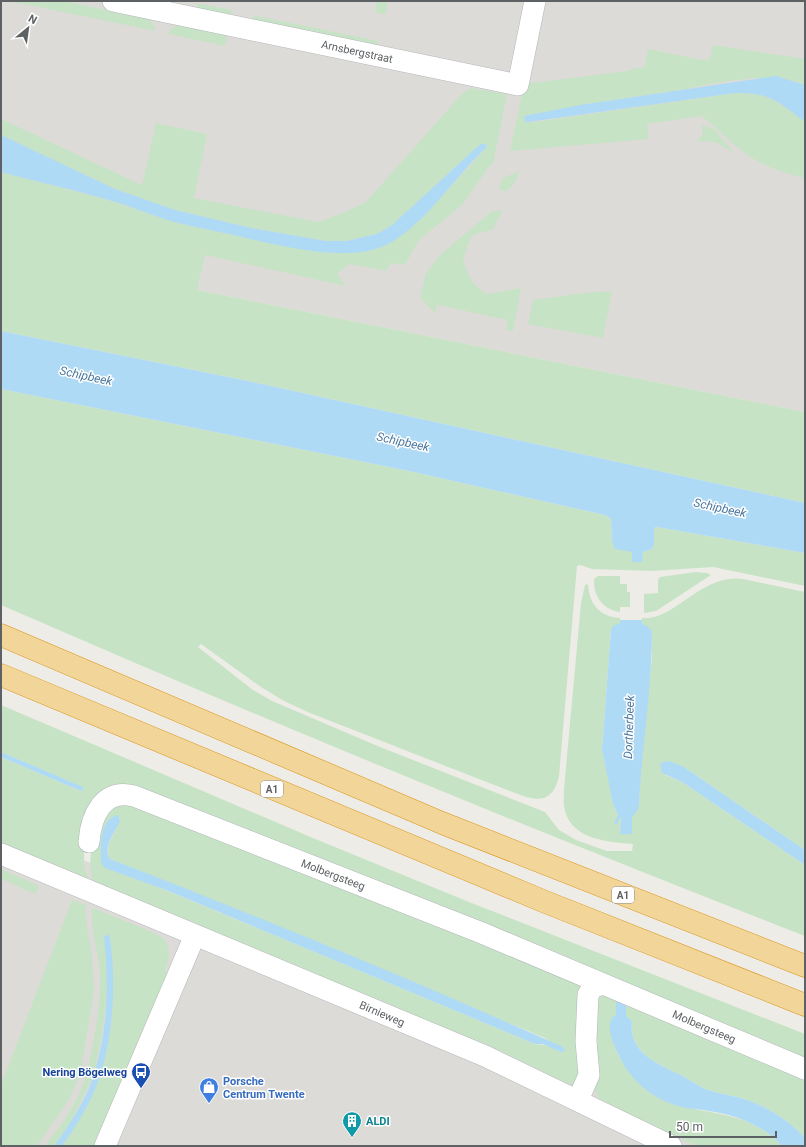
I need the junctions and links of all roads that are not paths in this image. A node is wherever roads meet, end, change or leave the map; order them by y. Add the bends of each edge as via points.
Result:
1 (113, 1) edge
2 (534, 1) edge
3 (1, 635) edge
4 (1, 675) edge
5 (89, 842) dead end
6 (1, 854) edge
7 (195, 935) junction
8 (805, 966) edge
9 (602, 984) junction
10 (805, 1005) edge
11 (805, 1069) edge
12 (578, 1100) junction
13 (105, 1146) edge
14 (671, 1146) edge

1 - 2 street, Arnsbergstraat via 518,85
3 - 8 highway, A1 via 442,823
4 - 10 highway, A1 via 543,901
5 - 9 street, Molbergsteeg via 96,813 103,804 118,795 134,796
6 - 7 street, Birnieweg
7 - 12 street, Birnieweg via 485,1056
7 - 13 street
9 - 11 street, Molbergsteeg
9 - 12 street via 592,988 588,995 586,1041 589,1075
12 - 14 street, Birnieweg

